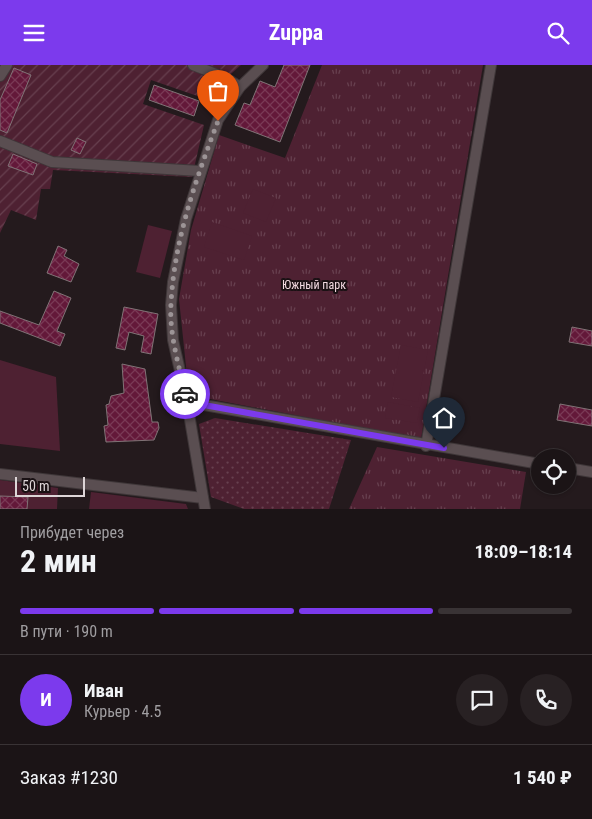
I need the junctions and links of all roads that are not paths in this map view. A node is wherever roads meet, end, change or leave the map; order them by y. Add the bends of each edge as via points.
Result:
1 (7, 65) edge
2 (193, 65) edge
3 (262, 65) edge
4 (491, 65) edge
5 (0, 75) edge
6 (240, 87) junction
7 (0, 141) edge
8 (200, 171) junction
9 (187, 402) junction
10 (426, 445) junction
11 (531, 462) edge
12 (576, 469) edge
13 (592, 472) edge
14 (0, 474) edge
15 (203, 498) junction
16 (205, 509) edge

1 - 5 street
2 - 6 street
3 - 6 street
4 - 10 street
6 - 8 street via 218,121
7 - 8 street via 52,162
8 - 9 street via 177,256 171,305 173,340
9 - 10 street
9 - 15 street
10 - 11 street
12 - 13 street
14 - 15 street
15 - 16 street

